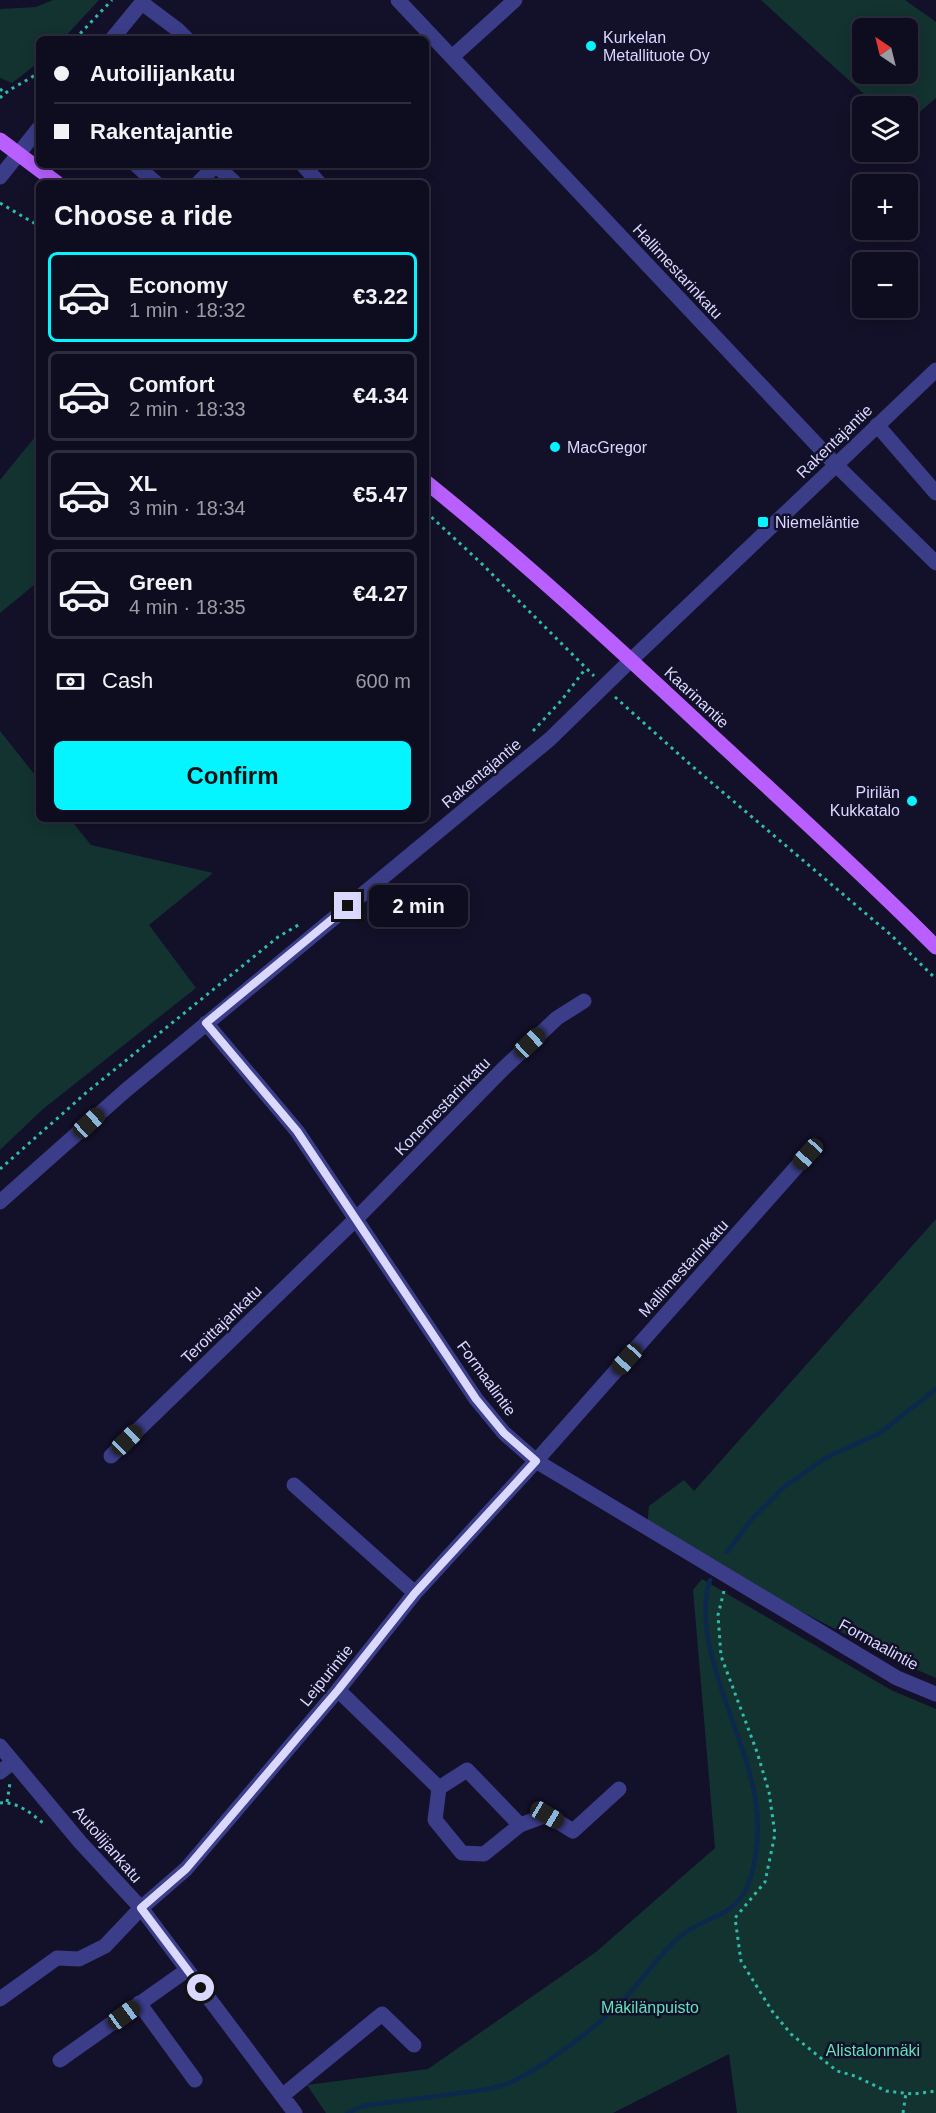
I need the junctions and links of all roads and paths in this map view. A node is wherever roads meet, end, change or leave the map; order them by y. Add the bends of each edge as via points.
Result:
1 (112, 0) edge
2 (398, 0) edge
3 (515, 0) edge
4 (143, 1) edge
5 (78, 36) edge
6 (114, 36) edge
7 (179, 36) edge
8 (452, 57) junction
9 (36, 75) edge
10 (0, 89) edge
11 (5, 93) junction
12 (0, 99) edge
13 (36, 132) edge
14 (0, 140) edge
15 (18, 154) junction
16 (36, 167) edge
17 (37, 168) edge
18 (139, 168) edge
19 (213, 168) edge
20 (219, 168) edge
21 (306, 168) edge
22 (0, 177) edge
23 (53, 180) edge
24 (153, 180) edge
25 (201, 180) edge
26 (233, 180) edge
27 (317, 180) edge
28 (0, 203) edge
29 (36, 224) edge
30 (936, 370) edge
31 (877, 425) junction
32 (836, 465) junction
33 (429, 485) edge
34 (936, 493) edge
35 (429, 515) edge
36 (936, 563) edge
37 (630, 660) junction
38 (586, 668) junction
39 (604, 687) junction
40 (527, 738) dead end
41 (304, 922) dead end
42 (936, 947) edge
43 (936, 979) edge
44 (584, 1001) dead end
45 (206, 1023) junction
46 (808, 1154) dead end
47 (0, 1169) edge
48 (0, 1202) edge
49 (357, 1218) junction
50 (111, 1456) dead end
51 (536, 1461) junction
52 (294, 1485) dead end
53 (729, 1576) junction
54 (415, 1593) junction
55 (338, 1690) junction
56 (936, 1694) edge
57 (0, 1746) edge
58 (13, 1762) junction
59 (0, 1772) edge
60 (439, 1788) junction
61 (619, 1789) dead end
62 (7, 1802) dead end
63 (0, 1803) edge
64 (520, 1825) junction
65 (141, 1908) junction
66 (187, 1970) junction
67 (0, 1999) edge
68 (139, 2004) junction
69 (414, 2045) dead end
70 (60, 2060) dead end
71 (195, 2080) dead end
72 (936, 2091) edge
73 (906, 2093) junction
74 (282, 2096) junction
75 (295, 2113) edge
76 (903, 2113) edge

1 - 5 path
2 - 8 street, Hallimestarinkatu
3 - 8 street
4 - 6 street
4 - 7 street
8 - 32 street, Hallimestarinkatu
9 - 11 path
10 - 11 path
11 - 12 path
13 - 15 street
14 - 15 main road
15 - 16 main road
15 - 22 street
17 - 23 main road
18 - 24 street
19 - 25 street
20 - 26 street
21 - 27 street
28 - 29 path
30 - 31 street, Rakentajantie
31 - 32 street, Rakentajantie
31 - 34 street
32 - 36 street, Hallimestarinkatu
32 - 37 street, Rakentajantie
33 - 37 main road, Kaarinantie
35 - 38 path
37 - 39 street, Rakentajantie
37 - 42 main road, Kaarinantie via 884,894
38 - 39 path
38 - 40 path
39 - 43 path via 891,935
39 - 45 street, Rakentajantie via 550,739
41 - 47 path via 250,959 87,1092
44 - 49 street, Konemestarinkatu via 557,1018 504,1068
45 - 48 street, Rakentajantie
45 - 49 street, Formaalintie via 297,1131
46 - 51 street, Mallimestarinkatu
49 - 50 street, Teroittajankatu
49 - 51 street, Formaalintie via 476,1399 504,1433
51 - 53 street, Formaalintie
51 - 54 street, Leipurintie
52 - 54 street
53 - 56 street, Formaalintie via 897,1678
53 - 73 path via 718,1614 721,1656 760,1762 775,1834 765,1882 735,1918 741,1961 791,2034 837,2071 886,2091
54 - 55 street, Leipurintie
55 - 60 street
55 - 65 street, Leipurintie via 186,1869
57 - 58 street, Autoilijankatu
58 - 59 street
58 - 65 street, Autoilijankatu
60 - 64 street via 467,1770
60 - 64 street via 435,1820 462,1853 484,1854
61 - 64 street via 573,1830 547,1815
62 - 63 path
65 - 66 street, Autoilijankatu
65 - 67 street, Leipurintie via 105,1946 79,1959 57,1958
66 - 68 street
66 - 74 street, Autoilijankatu
68 - 70 street
68 - 71 street
69 - 74 street via 382,2014
72 - 73 path
73 - 76 path
74 - 75 street, Autoilijankatu

